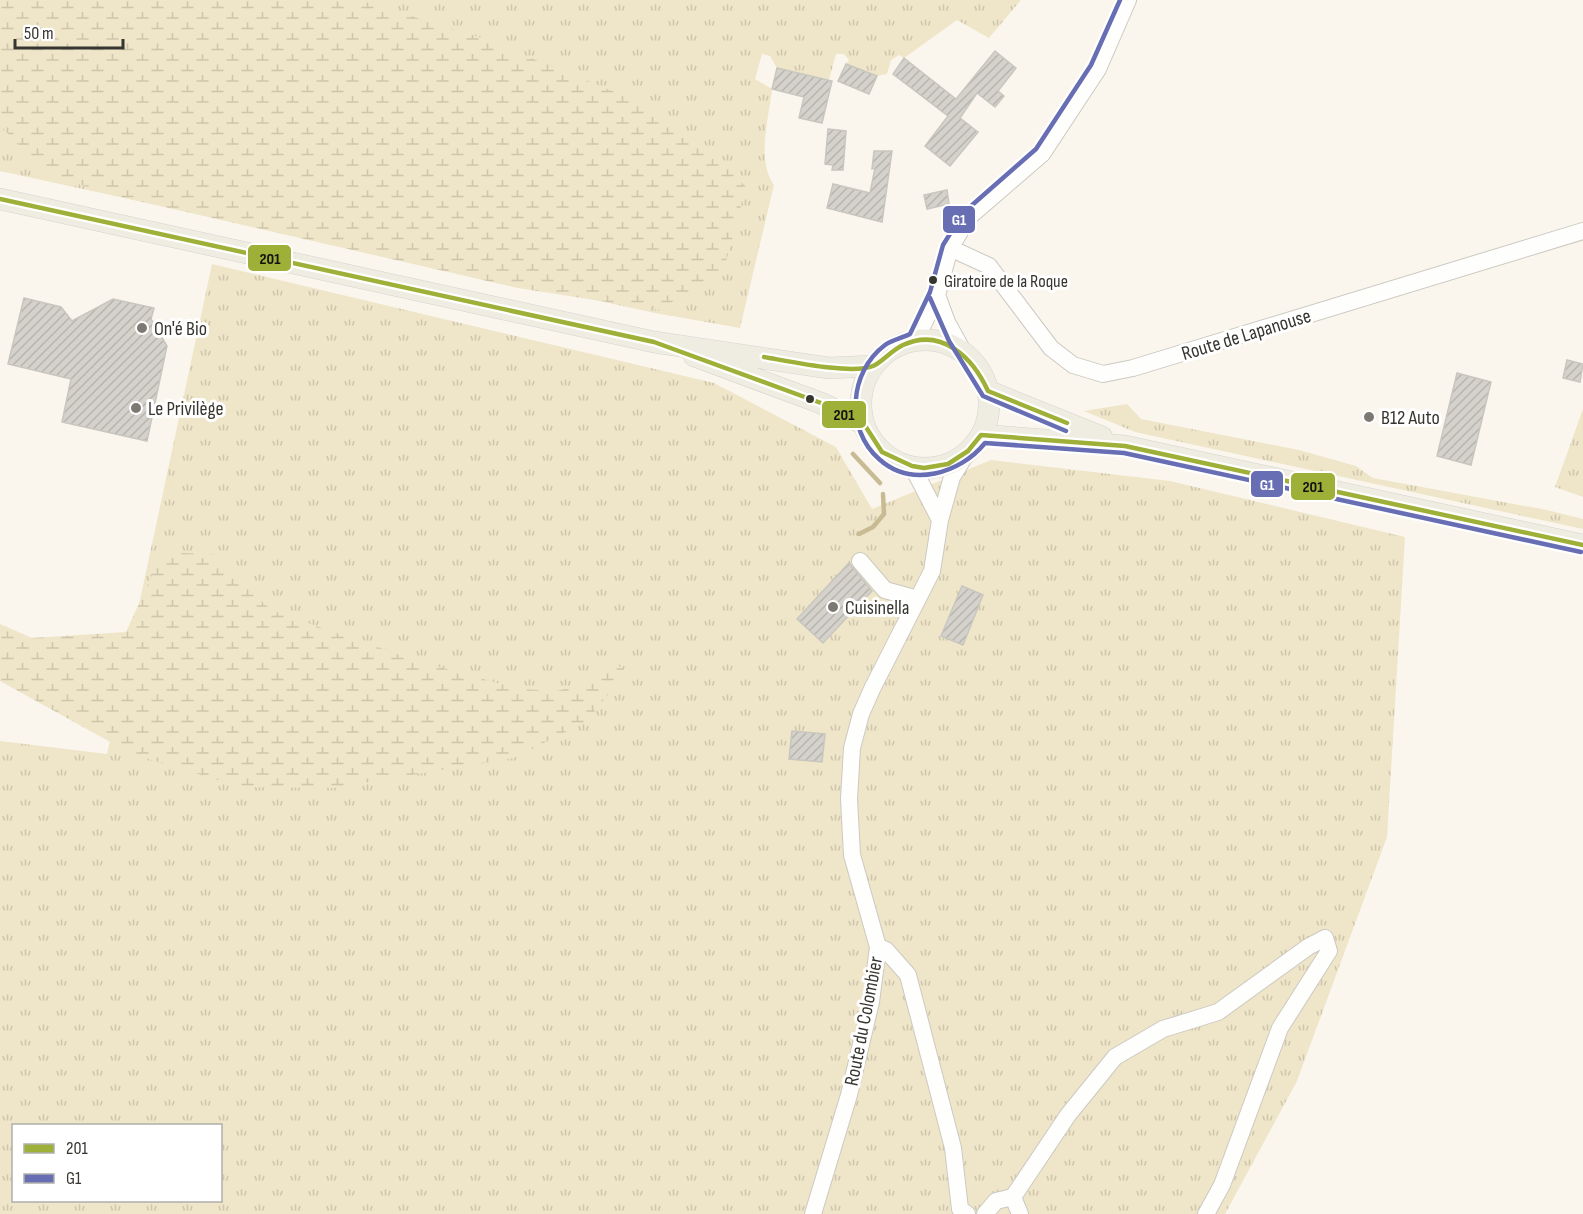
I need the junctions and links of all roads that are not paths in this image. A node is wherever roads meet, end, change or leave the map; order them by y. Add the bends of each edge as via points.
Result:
1 (1128, 0) edge
2 (0, 199) edge
3 (1583, 231) edge
4 (950, 248) junction
5 (937, 295) junction
6 (916, 340) junction
7 (654, 342) junction
8 (964, 353) junction
9 (873, 366) junction
10 (988, 391) junction
11 (864, 424) junction
12 (974, 443) junction
13 (1125, 446) junction
14 (912, 466) junction
15 (940, 520) junction
16 (1583, 545) edge
17 (860, 561) dead end
18 (918, 599) junction
19 (878, 947) junction
20 (1013, 1197) junction
21 (813, 1214) edge
22 (967, 1214) edge
23 (985, 1214) edge
24 (1020, 1214) edge
25 (1206, 1214) edge

1 - 4 street via 1098,69 1042,154 969,217
2 - 7 main road
3 - 4 street, Route de Lapanouse via 1103,374 1073,365 1051,348 989,266
4 - 5 street
5 - 6 street
5 - 8 street
6 - 8 main road via 942,342
6 - 9 main road via 892,349
7 - 9 main road via 829,368
7 - 11 main road via 821,403
8 - 10 main road via 980,370
9 - 11 main road via 863,388
10 - 12 main road via 988,414
10 - 13 main road
11 - 14 main road via 882,452
12 - 13 main road
12 - 14 main road via 942,465
12 - 15 street, Route du Colombier via 952,477
13 - 16 main road
14 - 15 street
15 - 18 street, Route du Colombier via 932,571
17 - 18 street via 885,590
18 - 19 street, Route du Colombier via 872,689 852,748 852,855
19 - 21 street, Route du Colombier via 871,1002 852,1084
19 - 22 street via 886,950 908,975 953,1148 960,1209
20 - 23 street via 996,1201
20 - 24 street
20 - 25 street via 1068,1115 1115,1057 1163,1029 1218,1012 1325,938 1329,951 1280,1028 1222,1185

